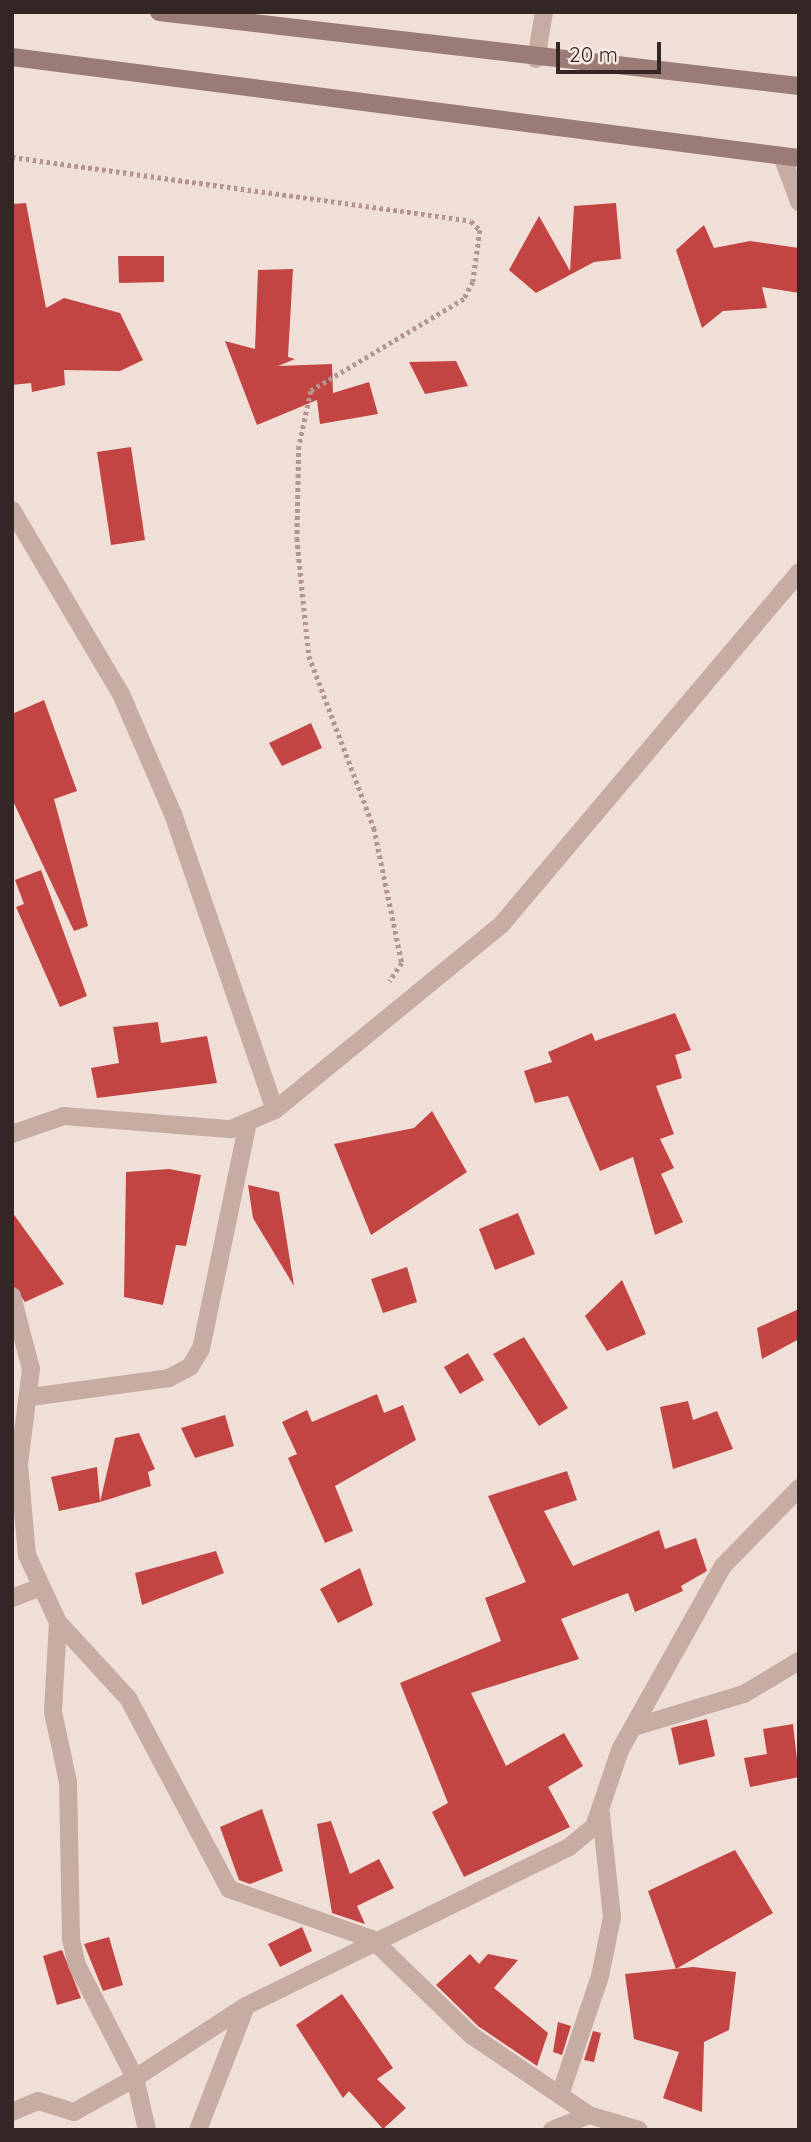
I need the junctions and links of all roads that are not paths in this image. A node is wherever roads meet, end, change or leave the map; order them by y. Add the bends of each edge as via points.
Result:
1 (159, 12) edge
2 (544, 12) edge
3 (12, 57) edge
4 (536, 59) junction
5 (799, 86) edge
6 (790, 157) edge
7 (799, 202) edge
8 (12, 510) edge
9 (799, 572) edge
10 (275, 1110) junction
11 (247, 1126) junction
12 (12, 1134) edge
13 (12, 1296) edge
14 (31, 1397) junction
15 (799, 1488) edge
16 (40, 1587) junction
17 (12, 1598) edge
18 (58, 1622) junction
19 (799, 1661) edge
20 (634, 1727) junction
21 (601, 1814) junction
22 (372, 1939) junction
23 (246, 2006) junction
24 (135, 2078) junction
25 (560, 2095) junction
26 (12, 2112) edge
27 (589, 2115) junction
28 (147, 2130) edge
29 (198, 2130) edge
30 (552, 2130) edge
31 (639, 2130) edge

1 - 4 main road
2 - 4 street
3 - 6 main road
4 - 5 main road
6 - 7 street
8 - 10 street via 131,718 173,814
9 - 10 street via 501,925
10 - 11 street
11 - 12 street via 205,1129 64,1116
11 - 14 street via 201,1349 190,1367 169,1378
13 - 14 street via 26,1330
14 - 16 street via 19,1464 27,1555
15 - 20 street via 723,1566
16 - 17 street
16 - 18 street
18 - 22 street via 128,1698 229,1889
18 - 24 street via 53,1712 68,1782 71,1939 77,1965
19 - 20 street via 744,1694
20 - 21 street
21 - 22 street via 569,1847
21 - 25 street via 612,1917 600,1976
22 - 23 street
22 - 25 street via 471,2035
23 - 24 street
23 - 29 street
24 - 26 street via 75,2112 38,2101
24 - 28 street
25 - 27 street
27 - 30 street
27 - 31 street

